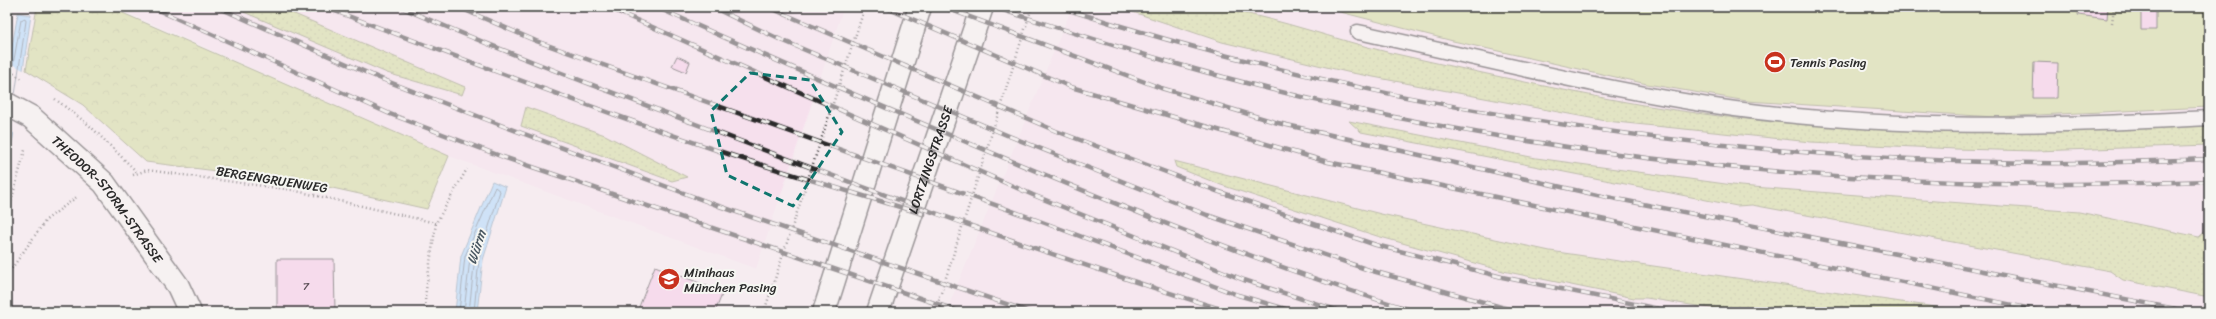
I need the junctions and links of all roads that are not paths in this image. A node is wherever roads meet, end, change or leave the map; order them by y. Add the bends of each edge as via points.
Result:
1 (920, 7) edge
2 (982, 7) edge
3 (1358, 32) dead end
4 (7, 104) edge
5 (2209, 118) edge
6 (899, 255) junction
7 (190, 312) edge
8 (824, 312) edge
9 (878, 312) edge
10 (890, 312) edge

1 - 8 main road
2 - 6 main road, LORTZINGSTRASSE
3 - 5 lane via 1645,95 1827,119 1994,126
4 - 7 main road, THEODOR-STORM-STRASSE via 35,121 104,183 178,286
6 - 9 main road, LORTZINGSTRASSE
6 - 10 main road

